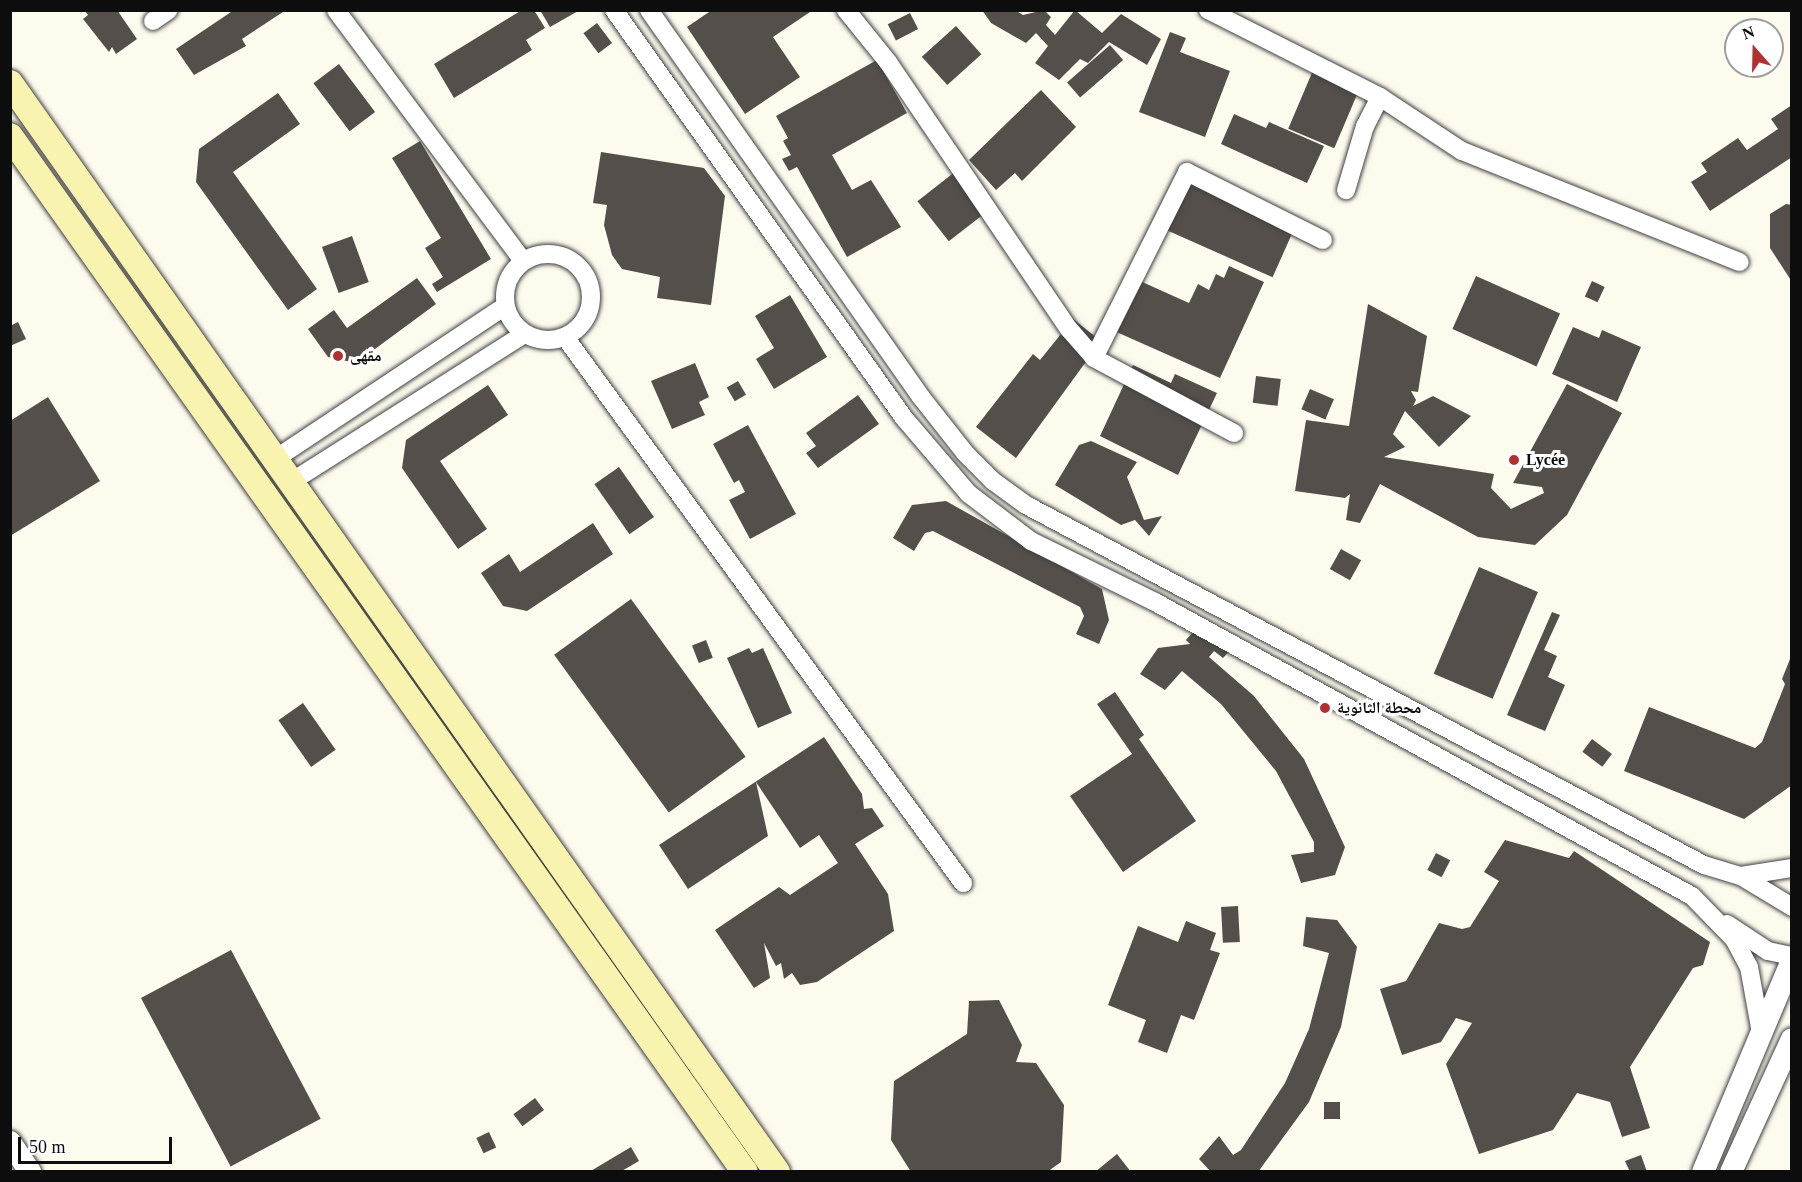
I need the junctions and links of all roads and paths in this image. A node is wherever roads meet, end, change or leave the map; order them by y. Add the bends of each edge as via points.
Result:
1 (169, 10) edge
2 (336, 10) edge
3 (614, 10) edge
4 (649, 10) edge
5 (846, 10) edge
6 (1209, 10) edge
7 (153, 21) dead end
8 (10, 83) edge
9 (1380, 97) junction
10 (10, 136) edge
11 (1346, 190) dead end
12 (1323, 240) dead end
13 (523, 261) junction
14 (1740, 262) dead end
15 (505, 306) junction
16 (524, 334) junction
17 (565, 337) junction
18 (1094, 358) junction
19 (1234, 432) dead end
20 (274, 459) junction
21 (291, 482) junction
22 (1791, 868) edge
23 (1741, 876) junction
24 (963, 883) dead end
25 (1791, 908) edge
26 (1716, 916) junction
27 (1791, 958) edge
28 (1761, 1034) junction
29 (1791, 1039) edge
30 (10, 1142) edge
31 (30, 1172) edge
32 (744, 1172) edge
33 (777, 1172) edge
34 (1703, 1172) edge
35 (1731, 1172) edge

1 - 7 street
2 - 13 street
3 - 26 street via 904,418 942,465 997,518 1692,896
4 - 23 street via 921,396 993,482 1026,505 1704,865
5 - 18 street via 888,62 1069,329
6 - 9 street
8 - 20 main road
9 - 11 street via 1365,126
9 - 14 street via 1462,151
10 - 32 main road
12 - 18 street via 1187,172
13 - 15 street via 507,281
13 - 17 street via 558,255 577,264 586,276 591,304 577,330
15 - 16 street
15 - 20 street
16 - 17 street via 551,341
16 - 21 street
17 - 24 street
18 - 19 street
20 - 21 main road
21 - 33 main road
22 - 23 street
23 - 25 street
26 - 27 street via 1768,951
26 - 28 street via 1749,967
27 - 28 street
28 - 34 street
29 - 35 street
30 - 31 street

